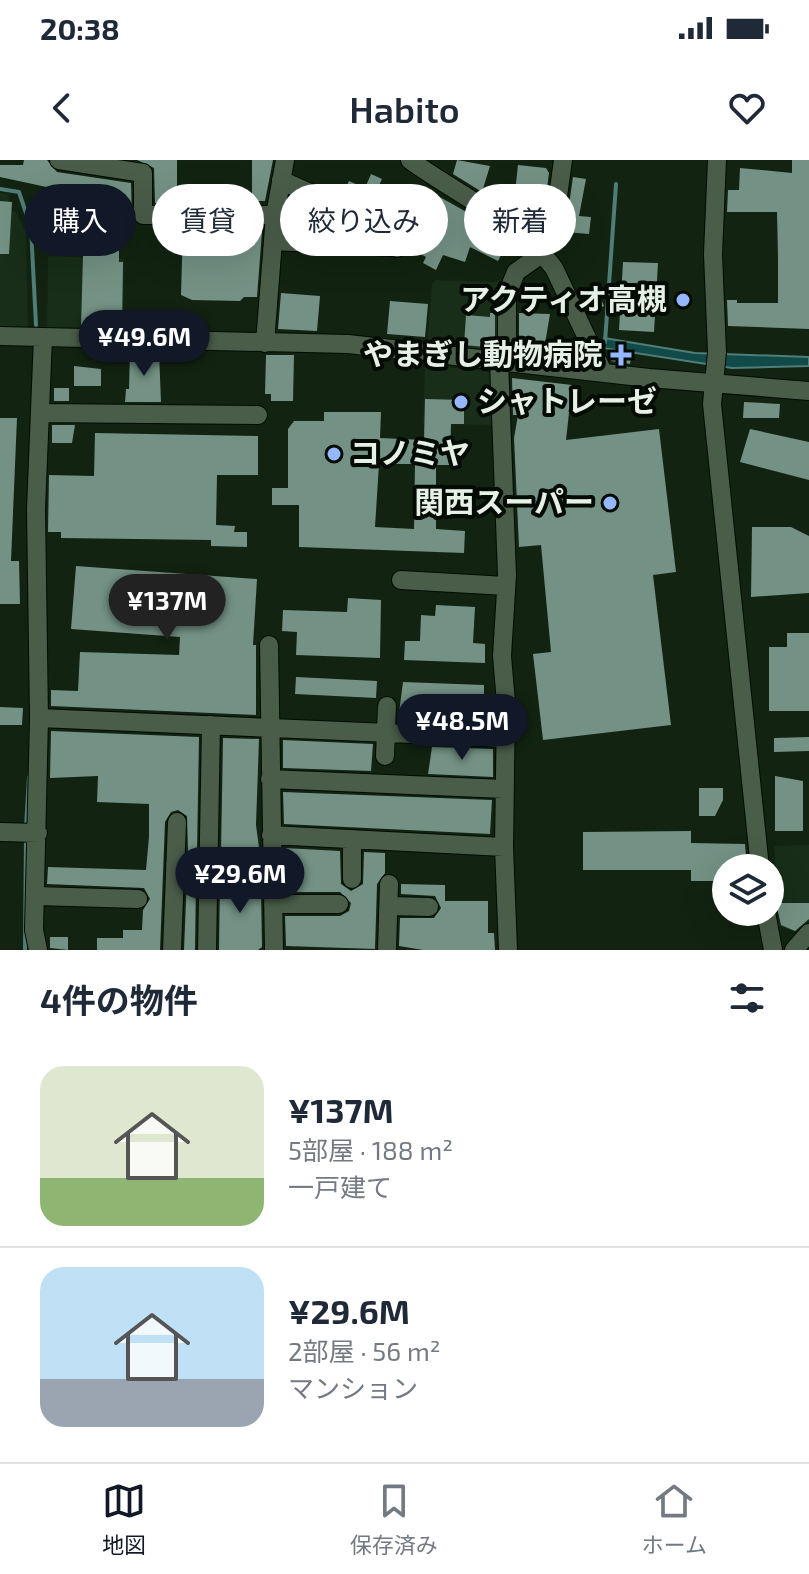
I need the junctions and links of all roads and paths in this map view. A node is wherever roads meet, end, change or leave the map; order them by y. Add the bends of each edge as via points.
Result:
1 (59, 160) edge
2 (285, 160) edge
3 (410, 160) edge
4 (563, 160) edge
5 (717, 160) edge
6 (432, 167) edge
7 (281, 180) junction
8 (560, 184) edge
9 (464, 190) edge
10 (275, 215) junction
11 (273, 241) junction
12 (539, 256) edge
13 (545, 256) edge
14 (0, 336) edge
15 (43, 337) junction
16 (265, 343) junction
17 (503, 362) junction
18 (716, 369) junction
19 (603, 372) junction
20 (809, 391) edge
21 (40, 413) junction
22 (258, 415) dead end
23 (401, 580) dead end
24 (506, 586) junction
25 (269, 645) dead end
26 (387, 706) dead end
27 (39, 718) junction
28 (211, 725) junction
29 (268, 728) junction
30 (386, 733) junction
31 (506, 738) junction
32 (385, 756) dead end
33 (270, 779) junction
34 (504, 789) junction
35 (177, 822) dead end
36 (0, 832) edge
37 (30, 833) junction
38 (271, 835) junction
39 (352, 839) junction
40 (504, 847) junction
41 (759, 854) edge
42 (175, 864) junction
43 (209, 866) junction
44 (272, 867) junction
45 (352, 879) dead end
46 (389, 884) dead end
47 (36, 896) junction
48 (138, 899) dead end
49 (273, 904) junction
50 (339, 904) dead end
51 (389, 906) junction
52 (429, 907) dead end
53 (769, 926) edge
54 (809, 933) edge
55 (38, 950) edge
56 (172, 950) edge
57 (207, 950) edge
58 (274, 950) edge
59 (387, 950) edge
60 (508, 950) edge
61 (773, 950) edge
62 (794, 950) edge

1 - 10 street via 143,173 143,215
2 - 7 street
3 - 6 street
4 - 8 street
5 - 18 street
6 - 9 street
7 - 10 street
7 - 11 street via 397,248
10 - 11 street
11 - 16 street
12 - 17 street via 516,272 507,294
13 - 19 street
14 - 15 street
15 - 16 street
15 - 21 street
16 - 17 street via 348,344
17 - 19 street
17 - 24 street
18 - 19 street
18 - 20 street
18 - 41 street via 712,404
21 - 22 street
21 - 27 street
23 - 24 street
24 - 31 street
25 - 29 street
26 - 30 street
27 - 28 street
27 - 37 street
28 - 29 street
28 - 43 street
29 - 30 street
29 - 33 street
30 - 31 street
30 - 32 street
31 - 34 street
33 - 34 street
33 - 38 street
34 - 40 street
35 - 42 street
36 - 37 street
37 - 47 street
38 - 39 street
38 - 44 street
39 - 40 street
39 - 45 street
40 - 60 street
42 - 43 street
42 - 56 street
43 - 44 street
43 - 57 street
44 - 49 street
46 - 51 street
47 - 48 street
47 - 55 street
49 - 50 street
49 - 58 street
51 - 52 street
51 - 59 street
53 - 61 street
54 - 62 street

